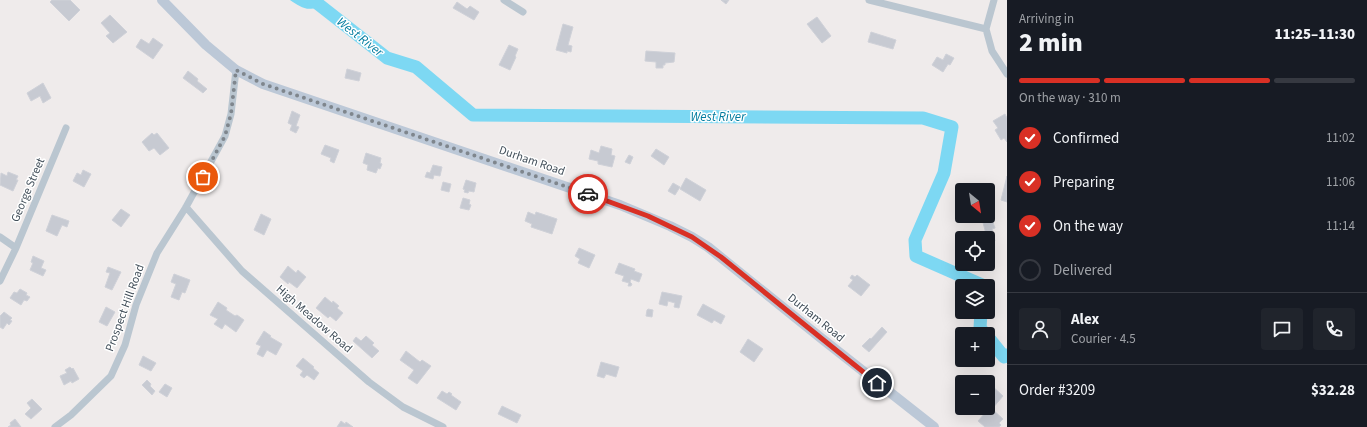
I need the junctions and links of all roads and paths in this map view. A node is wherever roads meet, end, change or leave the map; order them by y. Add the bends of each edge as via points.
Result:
1 (162, 0) edge
2 (504, 0) edge
3 (869, 0) edge
4 (994, 0) edge
5 (523, 12) dead end
6 (986, 29) junction
7 (236, 70) junction
8 (1007, 74) edge
9 (66, 128) dead end
10 (186, 207) junction
11 (0, 237) edge
12 (16, 248) junction
13 (0, 281) edge
14 (55, 427) edge
15 (443, 427) edge
16 (934, 427) edge

1 - 7 main road, Durham Road via 206,45
2 - 5 street
3 - 6 street
4 - 6 street
6 - 8 street via 992,51
7 - 10 street, Prospect Hill Road via 231,114 225,136
7 - 16 main road, Durham Road via 263,84 620,205 692,237 721,257
9 - 12 street, George Street
10 - 14 street, Prospect Hill Road via 157,253 136,305 125,345 111,376
10 - 15 street, High Meadow Road via 242,271 368,382 403,407
11 - 12 street
12 - 13 street, George Street

